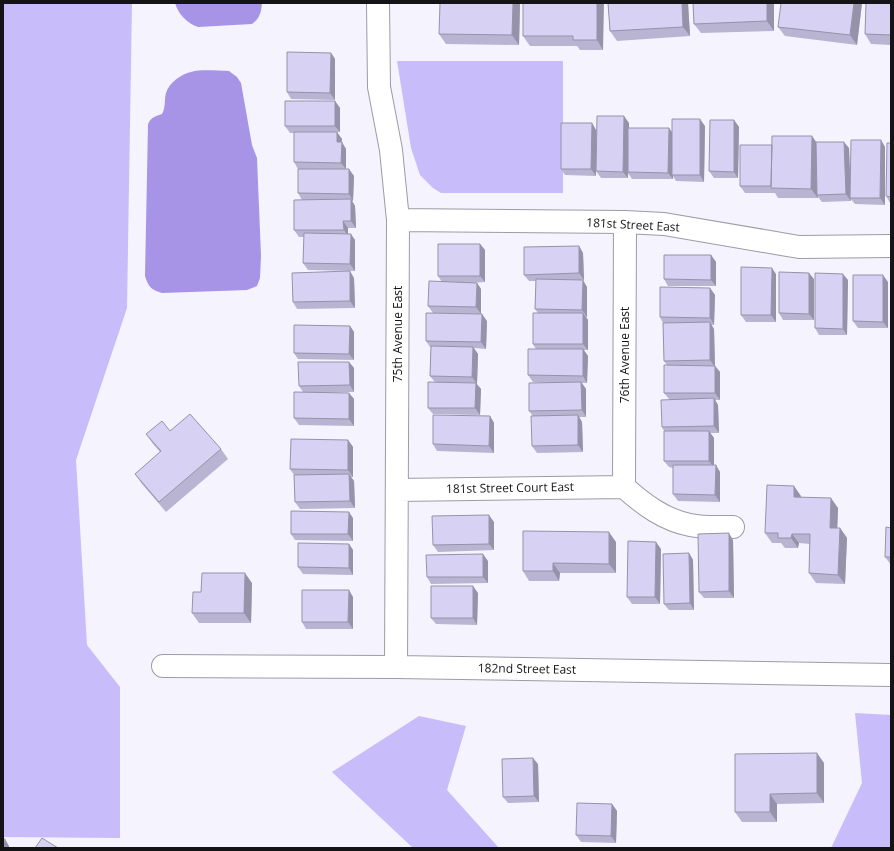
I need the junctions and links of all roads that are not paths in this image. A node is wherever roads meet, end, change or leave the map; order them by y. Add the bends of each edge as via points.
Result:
1 (378, 3) edge
2 (398, 220) junction
3 (625, 222) junction
4 (891, 246) edge
5 (624, 487) junction
6 (397, 490) junction
7 (733, 527) dead end
8 (163, 666) dead end
9 (396, 667) junction
10 (891, 675) edge

1 - 2 street, 75th Avenue East via 379,87 391,150
2 - 3 street, 181st Street East
2 - 6 street, 75th Avenue East
3 - 4 street, 181st Street East via 664,224 799,246
3 - 5 street, 76th Avenue East
5 - 6 street, 181st Street Court East
5 - 7 street via 644,504 675,520 690,525
6 - 9 street, 75th Avenue East
8 - 9 street, 182nd Street East
9 - 10 street, 182nd Street East

